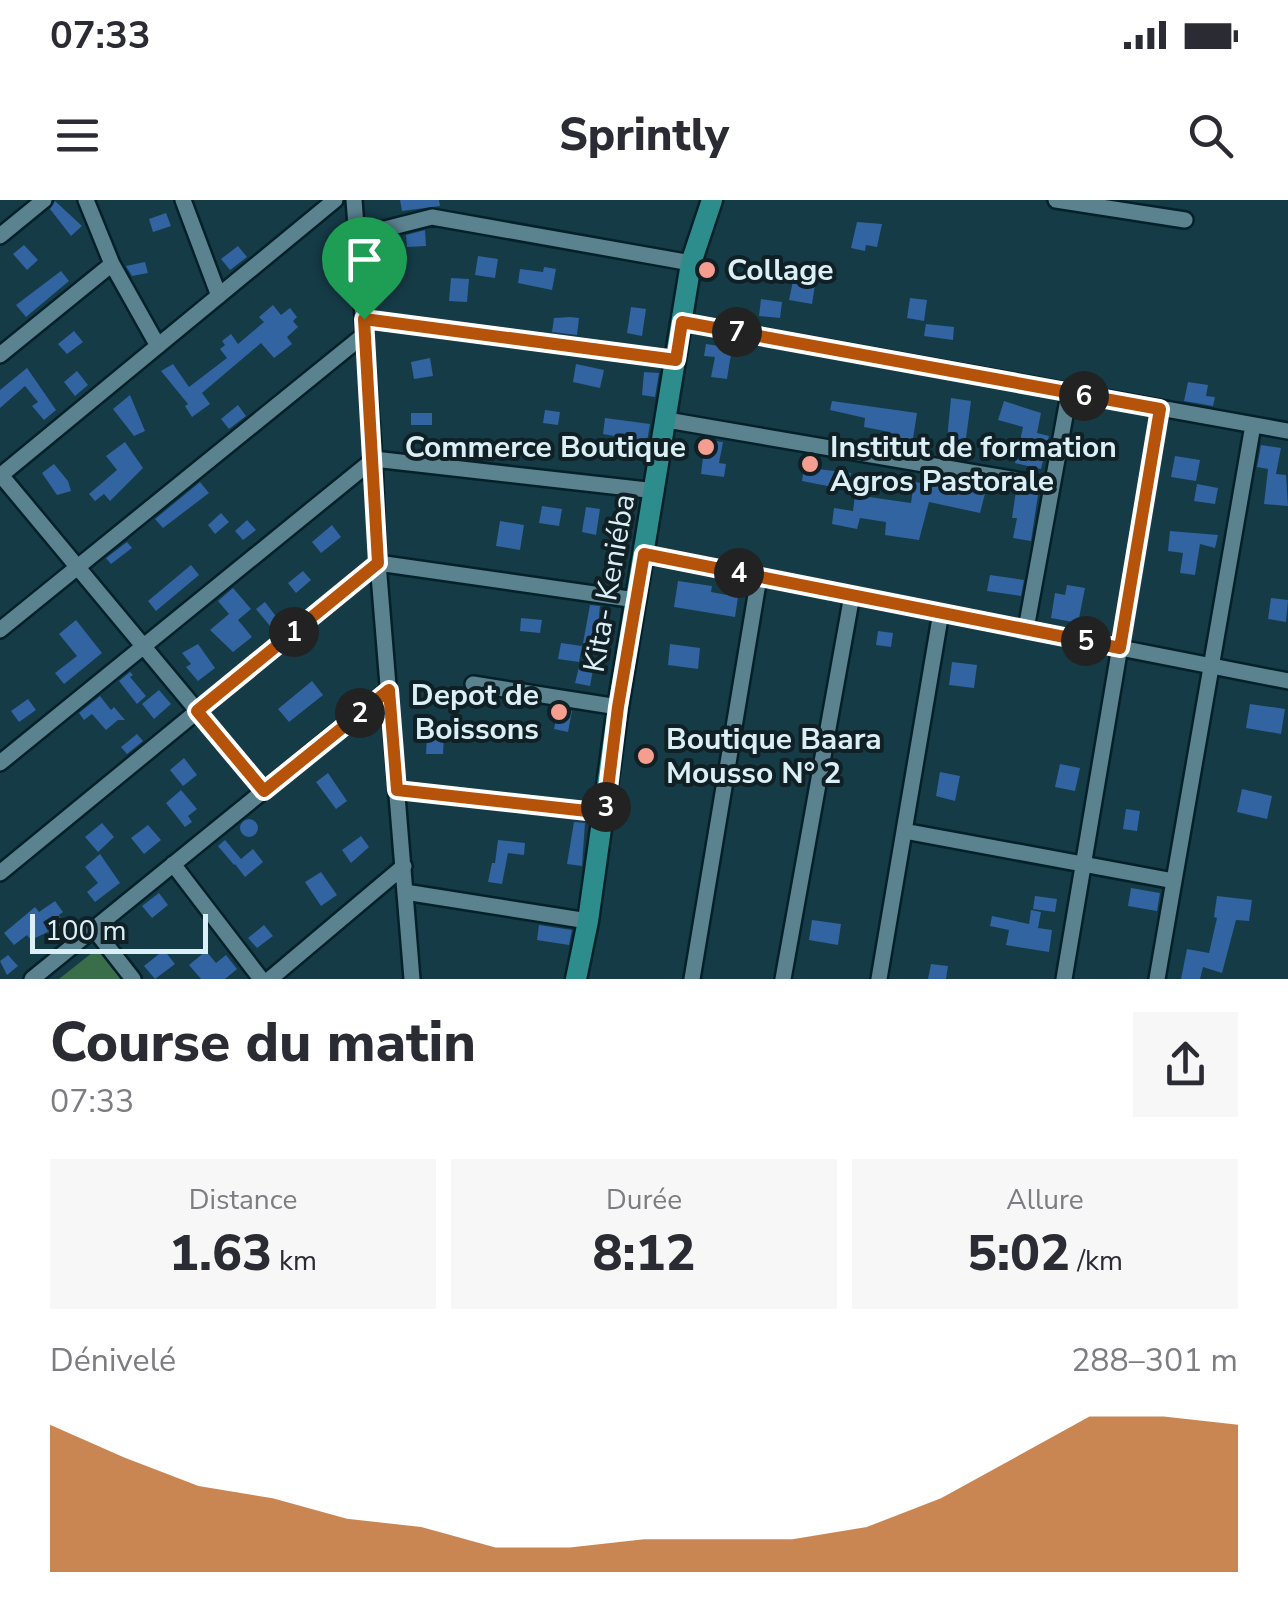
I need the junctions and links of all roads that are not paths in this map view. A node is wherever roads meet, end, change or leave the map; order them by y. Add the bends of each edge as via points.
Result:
1 (44, 200) edge
2 (86, 200) edge
3 (183, 200) edge
4 (334, 200) edge
5 (354, 200) edge
6 (712, 200) edge
7 (1056, 200) edge
8 (1185, 220) dead end
9 (0, 236) edge
10 (357, 236) junction
11 (112, 264) junction
12 (692, 264) junction
13 (219, 296) junction
14 (682, 322) junction
15 (364, 326) junction
16 (158, 346) junction
17 (0, 354) edge
18 (676, 360) junction
19 (1069, 394) junction
20 (1160, 409) junction
21 (666, 420) junction
22 (1253, 425) junction
23 (1288, 431) edge
24 (374, 459) junction
25 (0, 475) edge
26 (1052, 486) junction
27 (656, 491) junction
28 (644, 554) junction
29 (378, 563) junction
30 (77, 566) junction
31 (759, 576) junction
32 (852, 595) junction
33 (636, 600) junction
34 (940, 618) dead end
35 (1026, 629) junction
36 (0, 630) edge
37 (143, 646) junction
38 (1120, 648) junction
39 (1211, 666) junction
40 (1288, 681) edge
41 (474, 684) dead end
42 (389, 690) junction
43 (618, 707) junction
44 (197, 711) junction
45 (0, 763) edge
46 (397, 790) junction
47 (264, 791) junction
48 (605, 813) junction
49 (904, 831) junction
50 (173, 864) junction
51 (1083, 864) junction
52 (404, 866) junction
53 (0, 873) edge
54 (1174, 881) junction
55 (406, 892) junction
56 (588, 921) junction
57 (94, 929) junction
58 (32, 979) edge
59 (133, 979) edge
60 (262, 979) edge
61 (270, 979) edge
62 (412, 979) edge
63 (576, 979) edge
64 (692, 979) edge
65 (783, 979) edge
66 (879, 979) edge
67 (1064, 979) edge
68 (1157, 979) edge

1 - 9 street
2 - 11 street
3 - 13 street
4 - 13 street
5 - 10 street
6 - 12 main road, Kita- Keniéba
7 - 8 street
10 - 12 street via 432,217
10 - 15 street
11 - 16 street
11 - 17 street
12 - 14 main road, Kita- Keniéba
13 - 16 street
14 - 18 main road, Kita- Keniéba
14 - 19 street
15 - 18 street
15 - 24 street
15 - 30 street
16 - 25 street
18 - 21 main road, Kita- Keniéba
19 - 20 street
19 - 26 street
20 - 22 street
20 - 38 street
21 - 26 street
21 - 27 main road, Kita- Keniéba
22 - 23 street
22 - 39 street
24 - 27 street
24 - 29 street
24 - 37 street
25 - 30 street
26 - 35 street
27 - 28 main road, Kita- Keniéba
28 - 31 street
28 - 33 main road, Kita- Keniéba
29 - 33 street
29 - 42 street
29 - 44 street
30 - 36 street
30 - 37 street
31 - 32 street
31 - 64 street
32 - 35 street
32 - 65 street
33 - 43 main road, Kita- Keniéba
34 - 49 street
35 - 38 street
37 - 44 street
37 - 45 street
38 - 39 street
38 - 51 street
39 - 40 street
39 - 54 street
41 - 43 street
42 - 46 street
42 - 47 street
43 - 48 main road, Kita- Keniéba
44 - 47 street
44 - 53 street
46 - 48 street
46 - 52 street
47 - 50 street
48 - 56 main road, Kita- Keniéba
49 - 51 street
49 - 66 street
50 - 57 street
50 - 60 street
51 - 54 street
51 - 67 street
52 - 55 street
52 - 61 street
54 - 68 street
55 - 56 street
55 - 62 street
56 - 63 main road, Kita- Keniéba
57 - 58 street
57 - 59 street

